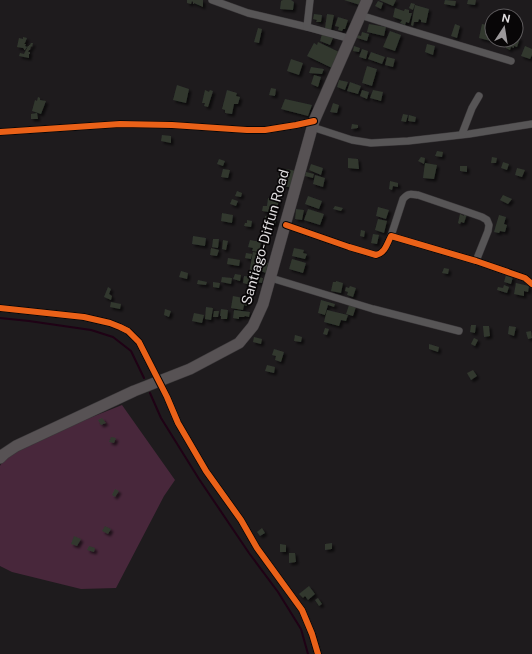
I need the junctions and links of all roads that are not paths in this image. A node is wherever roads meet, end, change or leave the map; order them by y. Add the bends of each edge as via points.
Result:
1 (212, 0) edge
2 (310, 0) edge
3 (367, 0) edge
4 (360, 15) junction
5 (307, 27) junction
6 (351, 38) junction
7 (511, 61) dead end
8 (479, 96) dead end
9 (532, 124) edge
10 (312, 129) junction
11 (0, 132) edge
12 (462, 134) junction
13 (286, 224) junction
14 (390, 236) junction
15 (476, 261) junction
16 (271, 278) junction
17 (532, 284) edge
18 (0, 308) edge
19 (459, 331) dead end
20 (159, 382) junction
21 (0, 458) edge
22 (318, 654) edge

1 - 5 street via 248,13
2 - 5 street
3 - 4 main road, Santiago-Diffun Road
4 - 6 main road, Santiago-Diffun Road
4 - 7 street
5 - 6 street
6 - 10 main road, Santiago-Diffun Road
8 - 12 street
9 - 12 street
10 - 11 street via 285,127 247,130 120,124
10 - 12 street via 371,143
10 - 13 main road, Santiago-Diffun Road
13 - 14 street via 376,255 384,250
13 - 16 main road, Santiago-Diffun Road
14 - 15 street
14 - 15 street via 403,199 406,195 418,195 487,220 488,231
15 - 17 street via 525,278
16 - 19 street via 373,309
16 - 20 main road, Santiago-Diffun Road via 264,304 253,326 239,342 190,370
18 - 20 street via 84,317 120,327 139,342
20 - 21 main road, Santiago-Diffun Road via 16,446
20 - 22 street via 178,423 206,471 302,610

